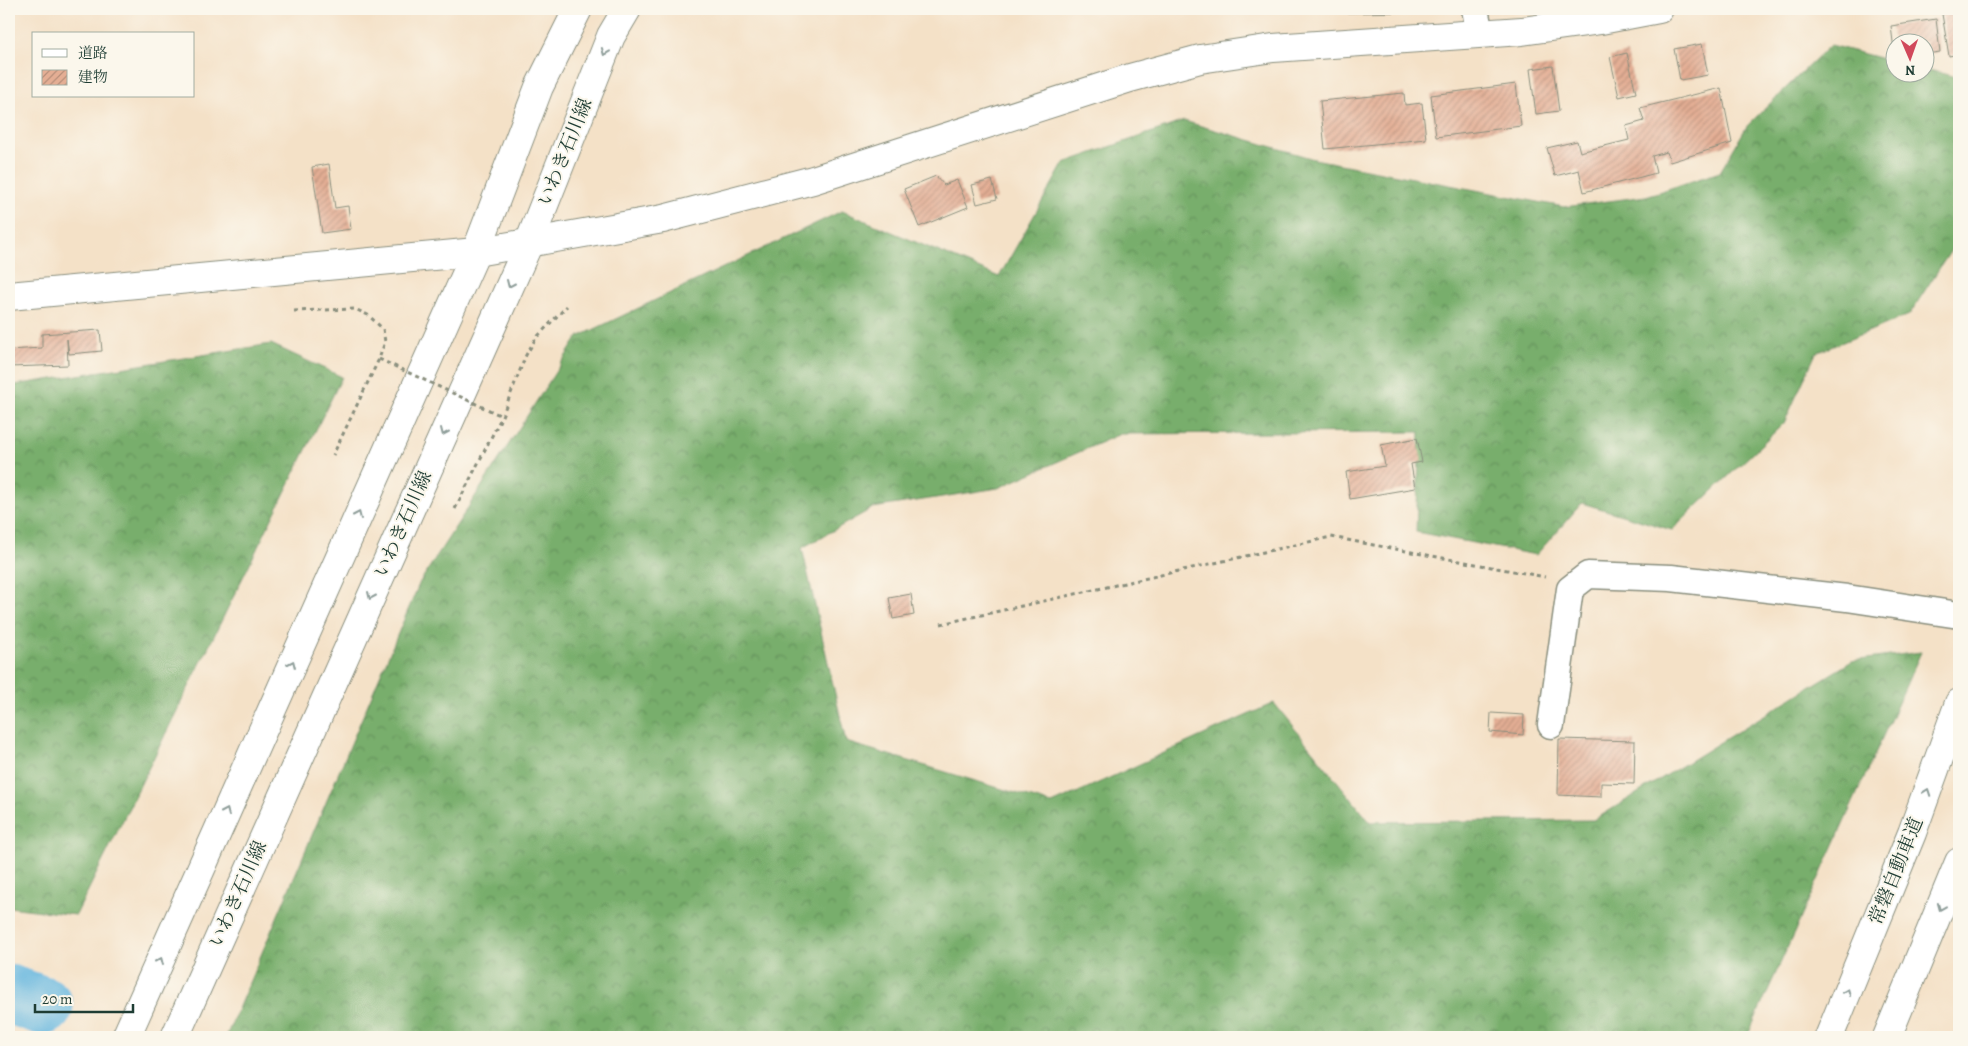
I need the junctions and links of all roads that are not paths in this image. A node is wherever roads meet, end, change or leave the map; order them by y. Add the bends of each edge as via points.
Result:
1 (578, 9) edge
2 (627, 9) edge
3 (1659, 9) edge
4 (1478, 21) edge
5 (529, 243) junction
6 (476, 252) junction
7 (9, 296) edge
8 (1959, 615) edge
9 (1959, 703) edge
10 (1551, 725) dead end
11 (1959, 862) edge
12 (126, 1037) edge
13 (175, 1037) edge
14 (1828, 1037) edge
15 (1887, 1037) edge

1 - 6 main road via 539,87
2 -> 5 main road, いわき石川線 via 611,36
3 - 4 main road via 1522,31
4 - 5 main road via 1200,59 1130,78 813,180 663,219
5 - 6 main road
5 -> 13 main road, いわき石川線
6 - 7 main road
12 -> 6 main road
8 - 10 street via 1847,598 1671,578 1588,575 1570,589
14 -> 9 main road, 常磐自動車道 via 1912,833
11 -> 15 main road

